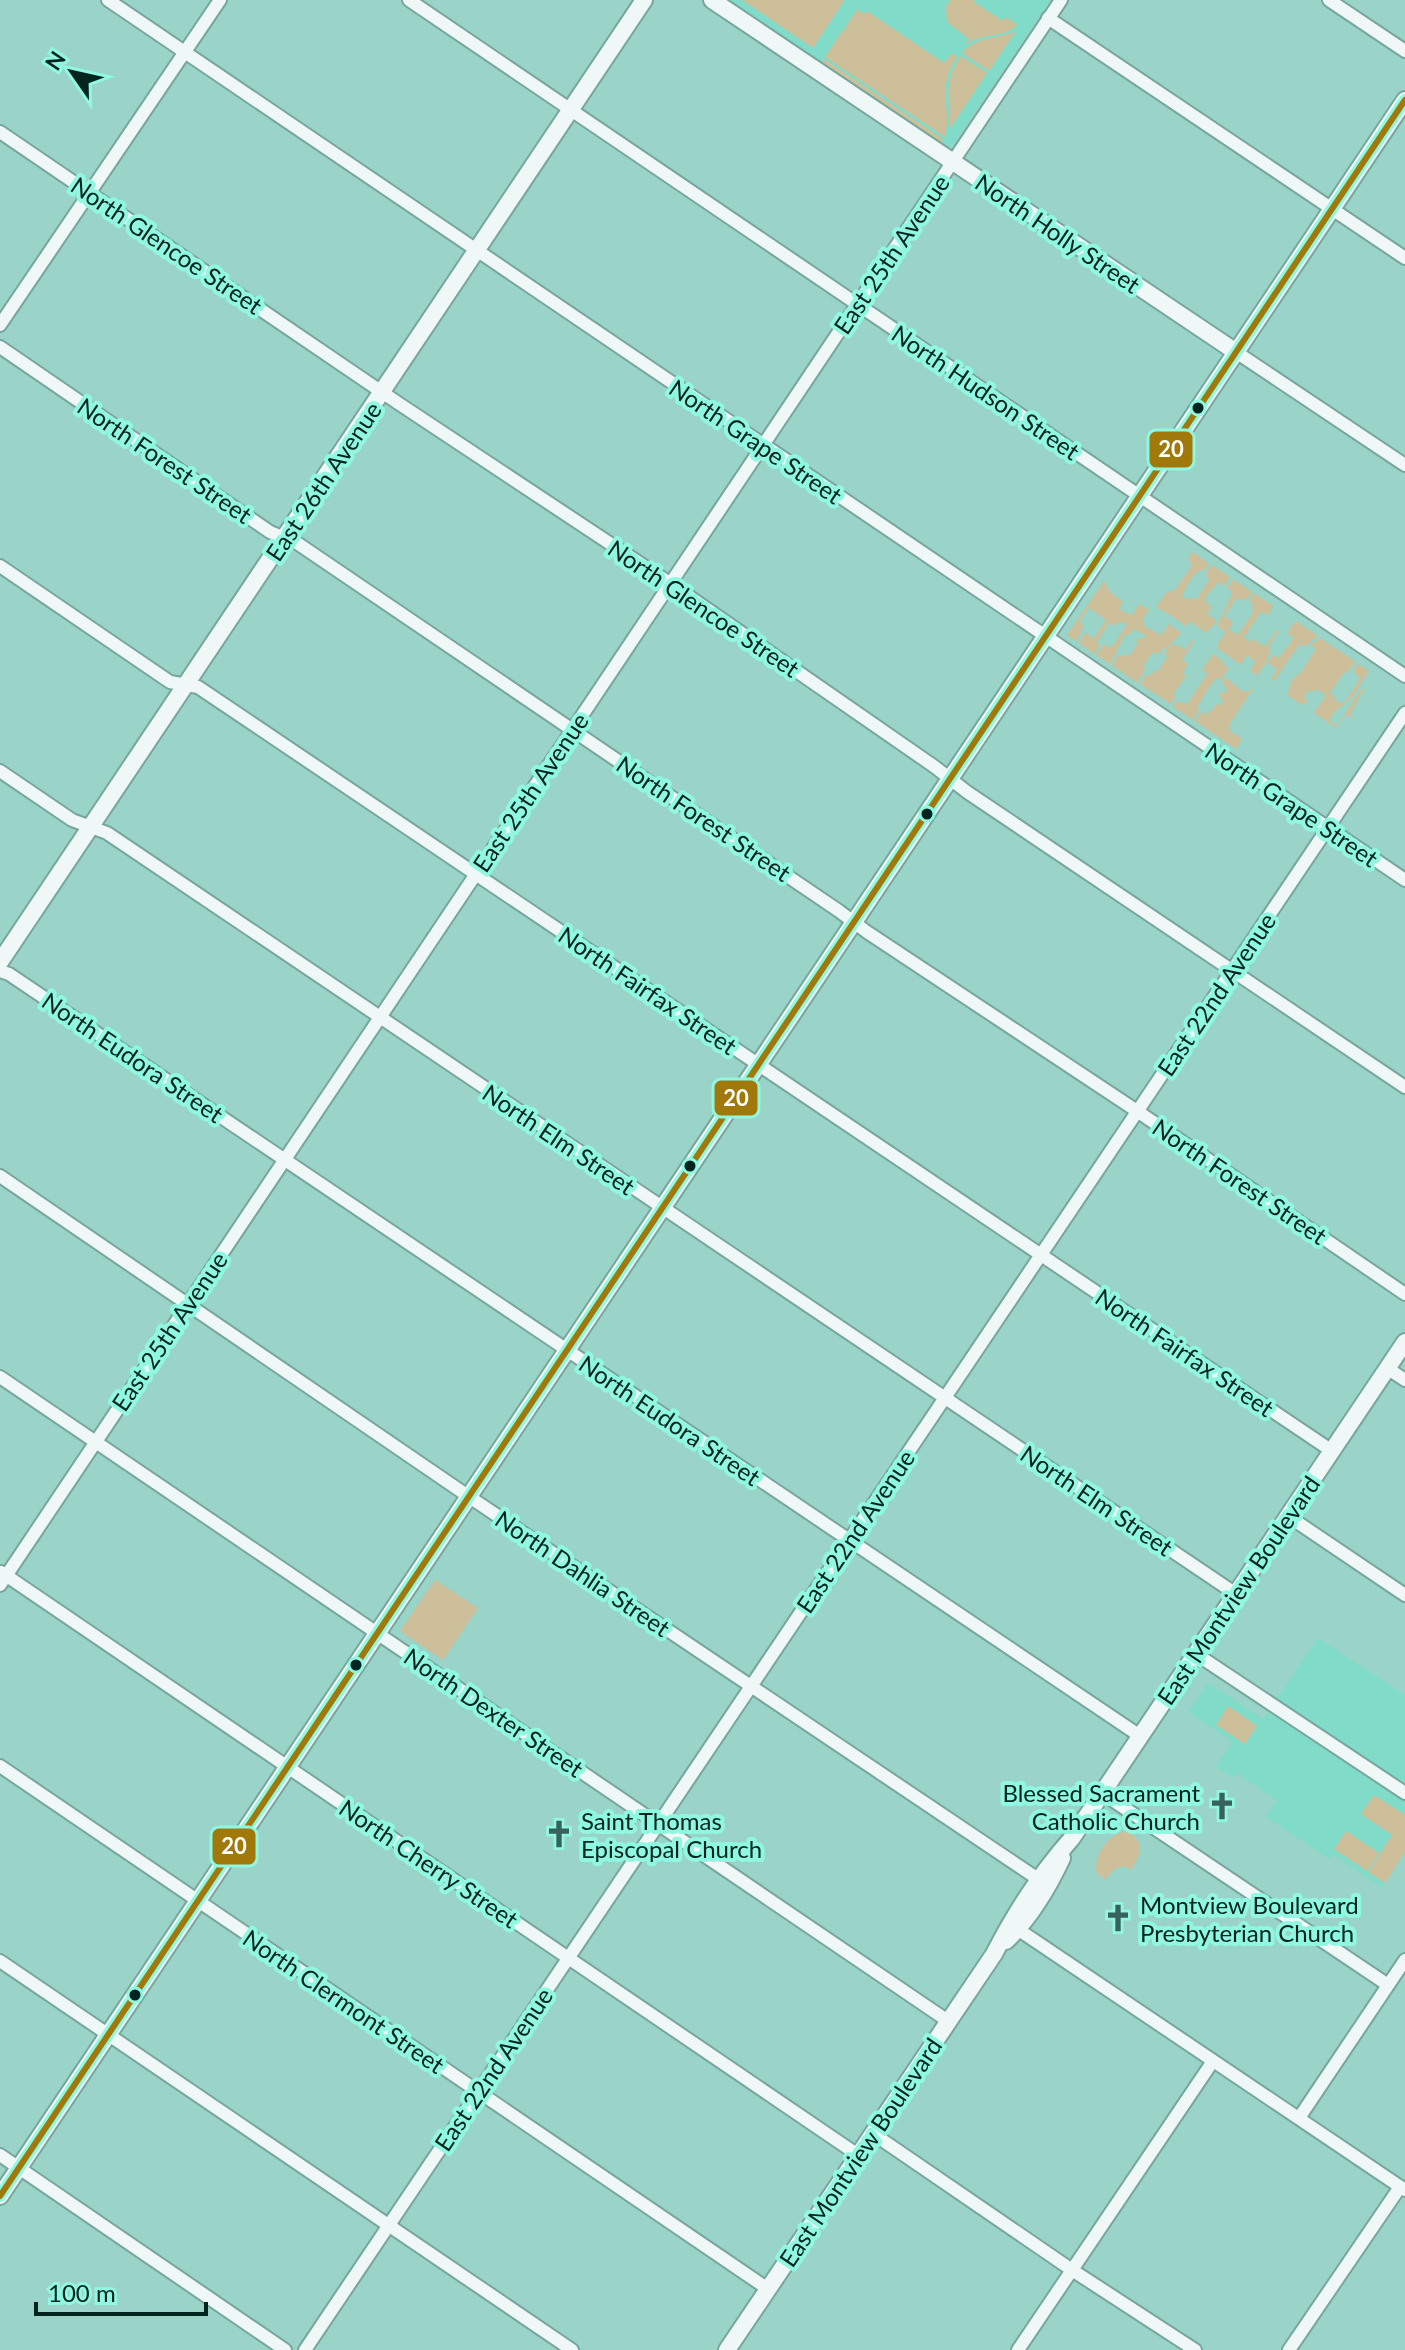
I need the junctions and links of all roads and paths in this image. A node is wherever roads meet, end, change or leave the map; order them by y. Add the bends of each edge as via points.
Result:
1 (108, 0) edge
2 (220, 0) edge
3 (409, 0) edge
4 (644, 0) edge
5 (712, 0) edge
6 (1061, 0) edge
7 (1329, 0) edge
8 (1048, 18) junction
9 (1405, 51) edge
10 (184, 52) junction
11 (1405, 100) edge
12 (572, 110) junction
13 (0, 132) edge
14 (952, 161) junction
15 (89, 192) junction
16 (1332, 209) junction
17 (476, 252) junction
18 (1405, 258) edge
19 (857, 304) junction
20 (0, 325) edge
21 (0, 347) edge
22 (1236, 352) junction
23 (382, 392) junction
24 (762, 446) junction
25 (1405, 465) edge
26 (1139, 496) junction
27 (284, 539) junction
28 (0, 566) edge
29 (671, 584) junction
30 (1044, 637) junction
31 (1405, 676) edge
32 (186, 685) junction
33 (1405, 713) edge
34 (573, 729) junction
35 (0, 771) edge
36 (950, 779) junction
37 (90, 827) junction
38 (1328, 828) junction
39 (476, 873) junction
40 (1405, 880) edge
41 (853, 922) junction
42 (0, 962) edge
43 (0, 971) edge
44 (1231, 971) junction
45 (378, 1017) junction
46 (756, 1065) junction
47 (1405, 1087) edge
48 (1137, 1111) junction
49 (284, 1159) junction
50 (0, 1176) edge
51 (662, 1208) junction
52 (1040, 1255) junction
53 (1405, 1294) edge
54 (188, 1304) junction
55 (1405, 1342) edge
56 (566, 1350) junction
57 (1387, 1368) junction
58 (0, 1377) edge
59 (1405, 1380) edge
60 (945, 1397) junction
61 (95, 1441) junction
62 (1332, 1451) junction
63 (468, 1496) junction
64 (1288, 1516) junction
65 (849, 1540) junction
66 (2, 1577) edge
67 (1236, 1594) junction
68 (1405, 1595) edge
69 (377, 1632) junction
70 (1196, 1654) junction
71 (751, 1686) junction
72 (1140, 1736) junction
73 (0, 1766) edge
74 (287, 1766) junction
75 (1102, 1793) junction
76 (1405, 1793) edge
77 (658, 1823) junction
78 (1043, 1882) junction
79 (197, 1900) junction
80 (1014, 1927) junction
81 (568, 1958) junction
82 (1405, 1960) edge
83 (0, 1961) edge
84 (1388, 1985) junction
85 (948, 2021) junction
86 (107, 2034) junction
87 (1213, 2061) junction
88 (478, 2092) junction
89 (1299, 2118) junction
90 (872, 2133) junction
91 (0, 2155) edge
92 (858, 2155) junction
93 (18, 2168) junction
94 (1402, 2188) edge
95 (0, 2196) edge
96 (389, 2226) junction
97 (1072, 2270) junction
98 (768, 2289) junction
99 (735, 2347) edge
100 (285, 2350) edge
101 (305, 2350) edge
102 (572, 2350) edge
103 (1018, 2350) edge
104 (1195, 2350) edge
105 (1289, 2350) edge

1 - 10 street, North Grape Street
2 - 10 street
3 - 12 street, North Hudson Street
4 - 12 street, East 26th Avenue
5 - 14 street, North Holly Street
6 - 8 street, East 25th Avenue
7 - 9 street
8 - 14 street, East 25th Avenue
8 - 16 street
10 - 15 street
10 - 17 street, North Grape Street
11 - 16 street
12 - 17 street, East 26th Avenue
12 - 19 street, North Hudson Street
13 - 15 street, North Glencoe Street
14 - 19 street, East 25th Avenue
14 - 22 street, North Holly Street
15 - 20 street
15 - 23 street, North Glencoe Street
16 - 18 street
16 - 22 street
17 - 23 street, East 26th Avenue
17 - 24 street, North Grape Street
19 - 24 street, East 25th Avenue
19 - 26 street, North Hudson Street
21 - 27 street, North Forest Street
22 - 25 street, North Holly Street
22 - 26 street
23 - 27 street, East 26th Avenue
23 - 29 street, North Glencoe Street
24 - 29 street, East 25th Avenue
24 - 30 street, North Grape Street
26 - 30 street
26 - 31 street, North Hudson Street
27 - 32 street, East 26th Avenue
27 - 34 street, North Forest Street
28 - 32 street, North Fairfax Street via 170,682
29 - 34 street, East 25th Avenue
29 - 36 street, North Glencoe Street
30 - 36 street
30 - 38 street, North Grape Street
32 - 37 street, East 26th Avenue
32 - 39 street, North Fairfax Street via 198,687
33 - 38 street, East 22nd Avenue
34 - 39 street, East 25th Avenue
34 - 41 street, North Forest Street
35 - 37 street, North Elm Street
36 - 41 street
36 - 44 street, North Glencoe Street
37 - 42 street, East 26th Avenue
37 - 45 street, North Elm Street via 110,835
38 - 40 street, North Grape Street
38 - 44 street, East 22nd Avenue
39 - 45 street, East 25th Avenue
39 - 46 street, North Fairfax Street
41 - 46 street
41 - 48 street, North Forest Street
43 - 49 street, North Eudora Street
44 - 47 street, North Glencoe Street
44 - 48 street, East 22nd Avenue
45 - 49 street, East 25th Avenue
45 - 51 street, North Elm Street
46 - 51 street
46 - 52 street, North Fairfax Street
48 - 52 street, East 22nd Avenue
48 - 53 street, North Forest Street
49 - 54 street, East 25th Avenue
49 - 56 street, North Eudora Street
50 - 54 street, North Dahlia Street
51 - 56 street
51 - 60 street, North Elm Street
52 - 60 street, East 22nd Avenue
52 - 62 street, North Fairfax Street
54 - 61 street, East 25th Avenue
54 - 63 street, North Dahlia Street
55 - 57 street, East Montview Boulevard
56 - 63 street
56 - 65 street, North Eudora Street
57 - 59 street
57 - 62 street, East Montview Boulevard
58 - 61 street, North Dexter Street
60 - 65 street, East 22nd Avenue
60 - 67 street, North Elm Street
61 - 66 street, East 25th Avenue
61 - 69 street, North Dexter Street
62 - 64 street, East Montview Boulevard
63 - 69 street
63 - 71 street, North Dahlia Street
64 - 67 street, East Montview Boulevard
64 - 68 street
65 - 71 street, East 22nd Avenue
65 - 72 street, North Eudora Street
66 - 74 street, North Cherry Street
67 - 70 street, East Montview Boulevard
69 - 74 street
69 - 77 street, North Dexter Street
70 - 72 street, East Montview Boulevard
70 - 76 street
71 - 77 street, East 22nd Avenue
71 - 78 street, North Dahlia Street
72 - 75 street, East Montview Boulevard
73 - 79 street, North Clermont Street
74 - 79 street
74 - 81 street, North Cherry Street
75 - 78 street, East Montview Boulevard
75 - 84 street
77 - 81 street, East 22nd Avenue
77 - 85 street, North Dexter Street
78 - 80 street, East Montview Boulevard
79 - 86 street
79 - 88 street, North Clermont Street
80 - 85 street, East Montview Boulevard
80 - 87 street
81 - 88 street, East 22nd Avenue
81 - 92 street, North Cherry Street
82 - 84 street
83 - 86 street
84 - 89 street
85 - 90 street, East Montview Boulevard
86 - 93 street
86 - 96 street
87 - 89 street
87 - 97 street
88 - 96 street, East 22nd Avenue
88 - 98 street, North Clermont Street
89 - 94 street
90 - 92 street, East Montview Boulevard
90 - 97 street
91 - 93 street
92 - 98 street, East Montview Boulevard
93 - 95 street
93 - 100 street
94 - 105 street
96 - 101 street, East 22nd Avenue
96 - 102 street
97 - 103 street
97 - 104 street
98 - 99 street, East Montview Boulevard

